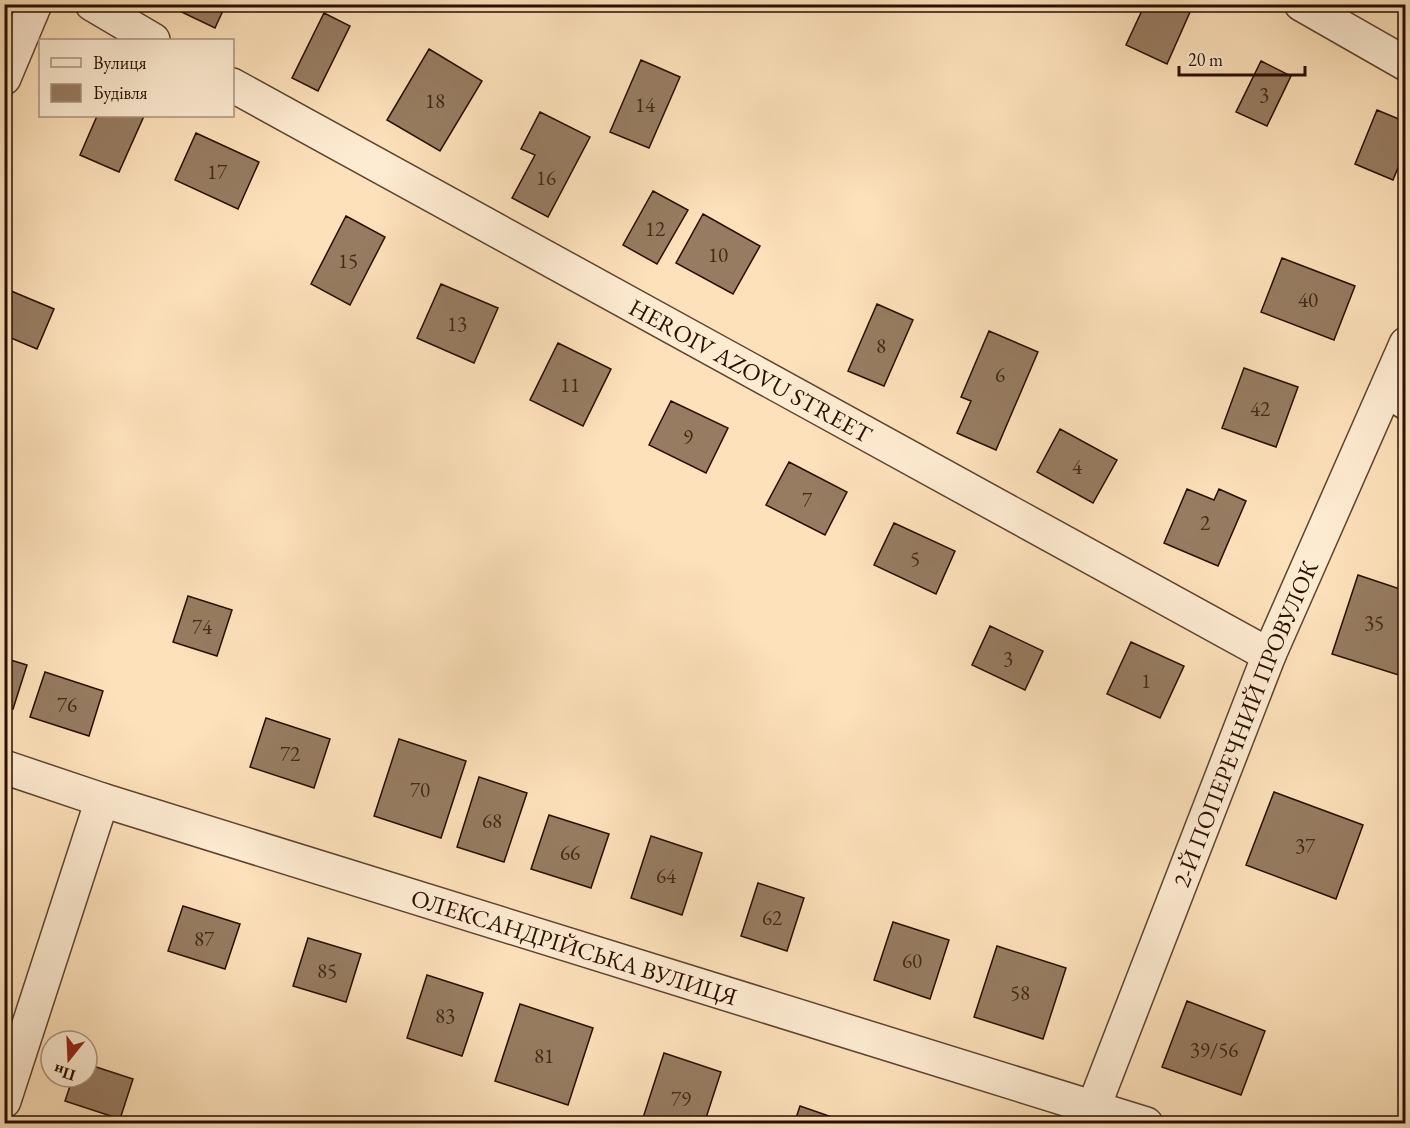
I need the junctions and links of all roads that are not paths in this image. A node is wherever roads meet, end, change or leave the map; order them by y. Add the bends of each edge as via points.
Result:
1 (34, 4) edge
2 (92, 4) edge
3 (1301, 4) edge
4 (151, 39) edge
5 (1406, 64) edge
6 (4, 78) edge
7 (234, 87) edge
8 (1406, 344) edge
9 (1395, 401) edge
10 (1269, 655) junction
11 (4, 767) edge
12 (102, 800) junction
13 (4, 1101) edge
14 (1094, 1107) junction
15 (1146, 1124) edge

1 - 6 street
2 - 4 street
3 - 5 street
7 - 10 street, HEROIV AZOVU STREET
8 - 9 street, 2-Й ПОПЕРЕЧНИЙ ПРОВУЛОК
9 - 10 street, 2-Й ПОПЕРЕЧНИЙ ПРОВУЛОК
10 - 14 street, 2-Й ПОПЕРЕЧНИЙ ПРОВУЛОК
11 - 12 street, ОЛЕКСАНДРІЙСЬКА ВУЛИЦЯ
12 - 13 street
12 - 14 street, ОЛЕКСАНДРІЙСЬКА ВУЛИЦЯ
14 - 15 street, ОЛЕКСАНДРІЙСЬКА ВУЛИЦЯ

